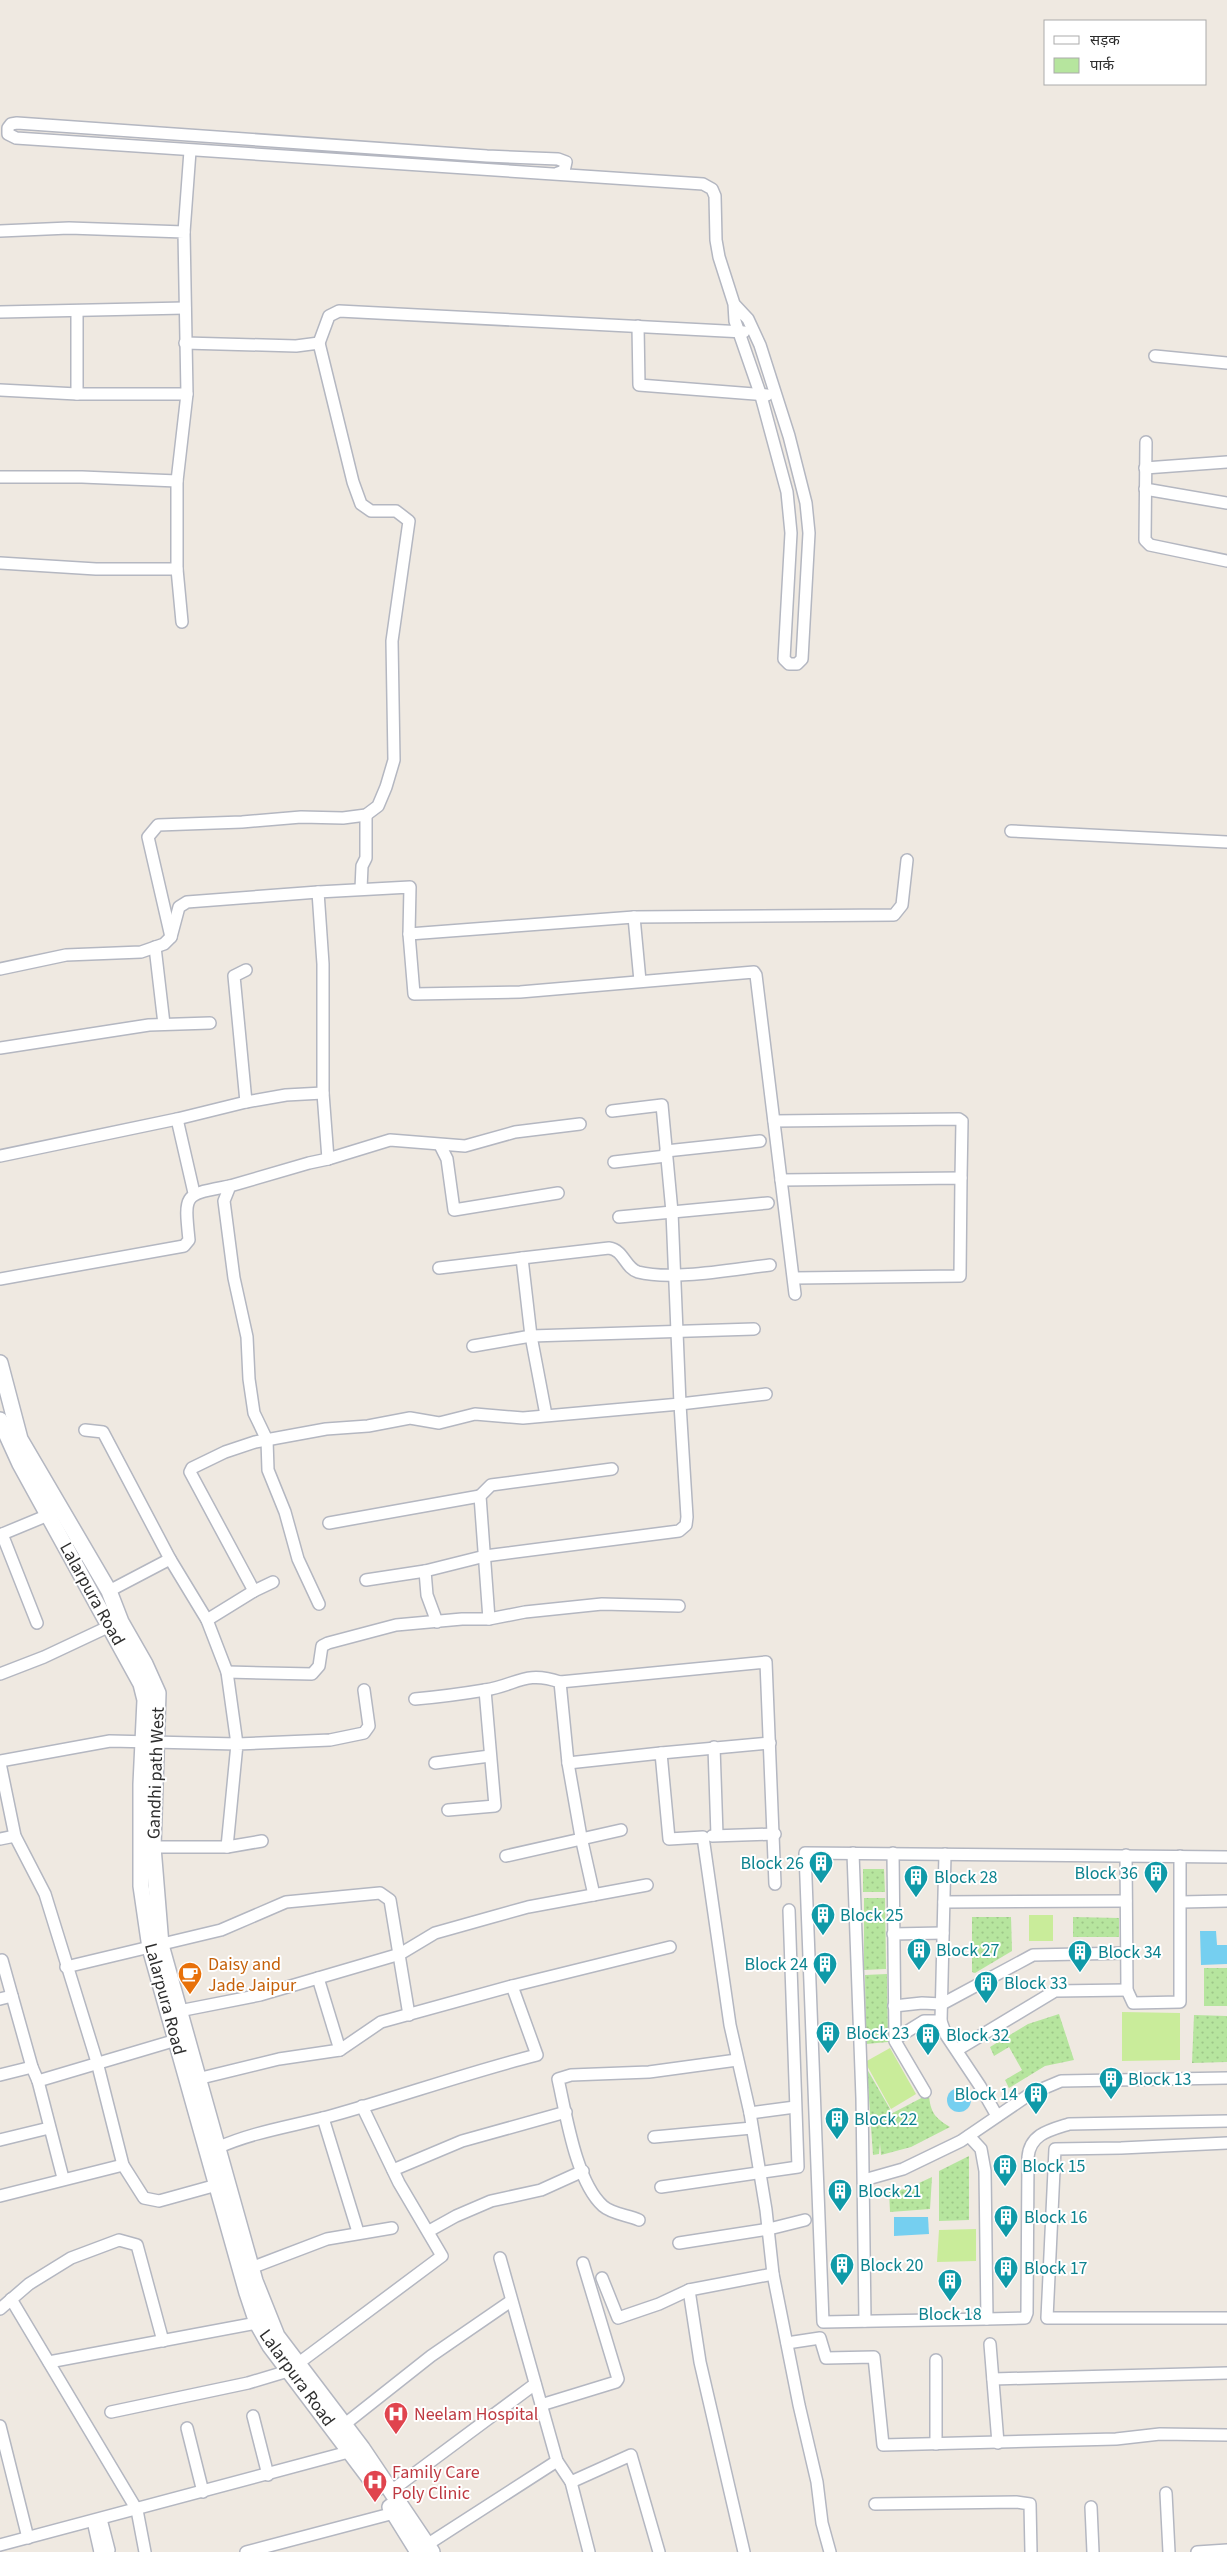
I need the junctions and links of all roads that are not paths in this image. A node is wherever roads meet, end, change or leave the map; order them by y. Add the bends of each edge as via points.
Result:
1 (179, 134) junction
2 (200, 136) junction
3 (281, 141) junction
4 (323, 144) junction
5 (178, 150) junction
6 (194, 151) junction
7 (280, 156) junction
8 (491, 156) junction
9 (509, 157) junction
10 (322, 158) junction
11 (490, 168) junction
12 (508, 170) junction
13 (558, 174) junction
14 (0, 231) edge
15 (184, 232) junction
16 (734, 304) junction
17 (185, 308) junction
18 (77, 311) junction
19 (0, 312) edge
20 (638, 326) junction
21 (739, 332) junction
22 (754, 332) junction
23 (185, 343) junction
24 (319, 343) junction
25 (1155, 356) dead end
26 (1227, 363) edge
27 (0, 390) edge
28 (77, 394) junction
29 (187, 394) junction
30 (776, 395) junction
31 (761, 396) junction
32 (789, 436) junction
33 (774, 442) junction
34 (1146, 442) dead end
35 (1227, 462) edge
36 (1146, 468) junction
37 (0, 478) edge
38 (177, 481) junction
39 (786, 486) junction
40 (802, 486) junction
41 (1145, 489) junction
42 (1227, 503) edge
43 (1227, 561) edge
44 (0, 563) edge
45 (177, 569) junction
46 (182, 622) dead end
47 (366, 815) junction
48 (1012, 831) dead end
49 (1227, 842) edge
50 (907, 860) dead end
51 (361, 889) junction
52 (318, 892) junction
53 (634, 918) junction
54 (409, 934) junction
55 (171, 937) junction
56 (156, 947) junction
57 (0, 970) edge
58 (246, 970) dead end
59 (640, 980) junction
60 (210, 1022) dead end
61 (164, 1024) junction
62 (0, 1048) edge
63 (323, 1094) junction
64 (246, 1102) junction
65 (612, 1111) dead end
66 (177, 1119) junction
67 (774, 1121) junction
68 (580, 1124) dead end
69 (760, 1141) dead end
70 (440, 1145) junction
71 (666, 1154) junction
72 (0, 1156) edge
73 (328, 1159) junction
74 (614, 1162) dead end
75 (962, 1178) junction
76 (781, 1180) junction
77 (230, 1186) junction
78 (194, 1193) junction
79 (558, 1193) dead end
80 (768, 1203) dead end
81 (672, 1212) junction
82 (619, 1217) dead end
83 (522, 1258) junction
84 (770, 1265) dead end
85 (439, 1268) dead end
86 (676, 1275) junction
87 (794, 1278) junction
88 (0, 1279) edge
89 (795, 1294) dead end
90 (754, 1329) dead end
91 (678, 1332) junction
92 (531, 1336) junction
93 (472, 1346) dead end
94 (0, 1363) edge
95 (766, 1394) dead end
96 (680, 1404) junction
97 (546, 1415) junction
98 (1, 1429) edge
99 (85, 1430) dead end
100 (267, 1440) junction
101 (612, 1469) dead end
102 (480, 1496) junction
103 (54, 1512) junction
104 (329, 1523) dead end
105 (1, 1535) edge
106 (485, 1556) junction
107 (170, 1559) junction
108 (425, 1571) junction
109 (366, 1580) dead end
110 (273, 1582) dead end
111 (254, 1591) junction
112 (109, 1592) junction
113 (319, 1604) dead end
114 (679, 1606) dead end
115 (489, 1619) junction
116 (207, 1620) junction
117 (437, 1622) junction
118 (36, 1623) dead end
119 (110, 1626) junction
120 (227, 1672) junction
121 (0, 1674) edge
122 (560, 1682) junction
123 (364, 1690) dead end
124 (485, 1690) junction
125 (415, 1699) dead end
126 (151, 1742) junction
127 (770, 1743) junction
128 (237, 1744) junction
129 (714, 1747) junction
130 (661, 1753) junction
131 (490, 1756) junction
132 (0, 1762) edge
133 (435, 1763) dead end
134 (568, 1763) junction
135 (448, 1810) dead end
136 (622, 1830) dead end
137 (775, 1834) junction
138 (717, 1835) junction
139 (15, 1836) junction
140 (580, 1837) junction
141 (703, 1838) junction
142 (0, 1839) edge
143 (262, 1841) dead end
144 (146, 1847) junction
145 (226, 1847) junction
146 (853, 1852) junction
147 (893, 1853) junction
148 (945, 1854) junction
149 (1126, 1854) junction
150 (506, 1856) dead end
151 (1180, 1856) junction
152 (1227, 1857) edge
153 (775, 1884) dead end
154 (647, 1885) dead end
155 (594, 1896) junction
156 (1126, 1901) junction
157 (944, 1902) junction
158 (1181, 1902) junction
159 (1227, 1902) edge
160 (789, 1910) dead end
161 (893, 1934) junction
162 (943, 1934) junction
163 (156, 1946) junction
164 (670, 1947) dead end
165 (1127, 1953) junction
166 (400, 1954) junction
167 (2, 1960) dead end
168 (66, 1967) junction
169 (318, 1978) junction
170 (512, 1986) junction
171 (1128, 1990) junction
172 (12, 1996) junction
173 (0, 1999) edge
174 (942, 2004) junction
175 (894, 2006) junction
176 (180, 2011) junction
177 (409, 2015) junction
178 (941, 2021) junction
179 (181, 2038) junction
180 (895, 2039) junction
181 (340, 2050) junction
182 (957, 2050) junction
183 (736, 2060) junction
184 (98, 2062) junction
185 (32, 2067) junction
186 (0, 2075) edge
187 (1227, 2078) edge
188 (192, 2080) junction
189 (38, 2081) junction
190 (925, 2092) dead end
191 (362, 2106) junction
192 (795, 2107) junction
193 (566, 2112) junction
194 (750, 2113) junction
195 (997, 2116) junction
196 (323, 2118) junction
197 (1227, 2121) edge
198 (49, 2128) junction
199 (752, 2128) junction
200 (968, 2136) junction
201 (654, 2137) dead end
202 (0, 2140) edge
203 (1227, 2143) edge
204 (217, 2148) junction
205 (123, 2164) junction
206 (393, 2170) junction
207 (583, 2171) junction
208 (760, 2174) junction
209 (63, 2178) junction
210 (864, 2180) junction
211 (221, 2184) junction
212 (662, 2187) dead end
213 (0, 2196) edge
214 (639, 2220) dead end
215 (805, 2220) dead end
216 (392, 2228) dead end
217 (769, 2229) junction
218 (429, 2231) junction
219 (358, 2232) junction
220 (679, 2243) dead end
221 (500, 2258) dead end
222 (583, 2263) dead end
223 (251, 2268) junction
224 (774, 2274) junction
225 (602, 2278) dead end
226 (689, 2290) junction
227 (11, 2299) junction
228 (511, 2301) junction
229 (0, 2309) edge
230 (1227, 2318) edge
231 (987, 2319) junction
232 (865, 2321) junction
233 (257, 2323) junction
234 (163, 2341) junction
235 (787, 2343) junction
236 (990, 2344) dead end
237 (936, 2360) dead end
238 (49, 2362) junction
239 (293, 2368) junction
240 (1227, 2373) edge
241 (993, 2379) junction
242 (535, 2384) junction
243 (541, 2405) junction
244 (111, 2412) dead end
245 (253, 2416) dead end
246 (345, 2424) junction
247 (0, 2426) edge
248 (188, 2428) dead end
249 (1227, 2435) edge
250 (998, 2443) junction
251 (936, 2444) junction
252 (356, 2450) junction
253 (557, 2461) junction
254 (4, 2463) edge
255 (268, 2475) junction
256 (571, 2482) junction
257 (391, 2491) junction
258 (203, 2492) junction
259 (1166, 2493) dead end
260 (875, 2504) dead end
261 (1091, 2507) dead end
262 (136, 2510) junction
263 (394, 2513) junction
264 (97, 2520) junction
265 (24, 2539) junction
266 (0, 2546) edge
267 (424, 2550) edge
268 (1227, 2550) edge
269 (585, 2551) edge
270 (22, 2552) edge
271 (104, 2552) edge
272 (145, 2552) edge
273 (238, 2552) edge
274 (245, 2552) edge
275 (659, 2552) edge
276 (744, 2552) edge
277 (830, 2552) edge
278 (1031, 2552) edge
279 (1093, 2552) edge
280 (1170, 2552) edge
281 (1197, 2552) edge

1 - 2 street
1 - 5 street
1 - 5 street via 14,123 8,128 8,134 13,137
2 - 3 street
2 - 6 street
3 - 4 street
3 - 7 street
4 - 8 street
4 - 10 street
5 - 6 street
6 - 7 street
6 - 15 street
7 - 10 street
8 - 9 street
8 - 11 street
9 - 12 street
9 - 13 street via 562,160 566,162 566,168
10 - 11 street
11 - 12 street
12 - 13 street
13 - 16 street via 703,184 712,189 719,256
14 - 15 street via 69,228
15 - 17 street
16 - 21 street
16 - 22 street via 748,319
17 - 18 street
17 - 23 street
18 - 19 street
18 - 28 street
20 - 21 street
20 - 24 street via 339,310 329,316
20 - 31 street via 639,385
21 - 22 street
21 - 31 street
22 - 30 street
23 - 24 street via 296,346
23 - 29 street
24 - 47 street via 352,482 361,504 371,511 396,511 409,521 392,641 394,760 378,806
25 - 26 street
27 - 28 street
28 - 29 street
29 - 38 street
30 - 31 street
30 - 32 street
31 - 33 street
32 - 33 street
32 - 40 street
33 - 39 street
34 - 36 street
35 - 36 street
36 - 41 street
37 - 38 street
38 - 45 street
39 - 40 street
39 - 40 street via 791,533 784,659 789,664 797,664 802,659 809,533
41 - 42 street
41 - 43 street via 1144,531 1145,540 1150,545
44 - 45 street via 96,569
45 - 46 street
47 - 51 street via 366,858 362,866
47 - 55 street via 158,825 148,837
48 - 49 street
50 - 53 street via 902,905 894,916
51 - 52 street
51 - 54 street via 410,887
52 - 55 street via 187,902 179,906 175,914
52 - 63 street via 323,964
53 - 54 street
53 - 59 street
54 - 59 street via 414,994 520,992
55 - 56 street
56 - 57 street via 141,952 66,955
56 - 61 street
58 - 64 street via 234,976
59 - 67 street via 754,972
60 - 61 street
61 - 62 street
63 - 64 street via 286,1095
63 - 73 street
64 - 66 street
65 - 71 street via 662,1104
66 - 72 street
66 - 78 street
67 - 75 street via 959,1119 962,1121
67 - 76 street
68 - 70 street via 515,1132 466,1146
69 - 71 street
70 - 73 street via 390,1140
70 - 79 street via 448,1159 454,1210
71 - 74 street
71 - 81 street
73 - 77 street
75 - 76 street
75 - 87 street via 960,1276
76 - 87 street
77 - 78 street
77 - 100 street via 224,1201 234,1278 247,1337 254,1413
78 - 88 street via 186,1206 189,1240 184,1246
80 - 81 street
81 - 82 street
81 - 86 street
83 - 85 street
83 - 86 street via 609,1248 619,1252 638,1272
83 - 92 street
84 - 86 street
86 - 91 street
87 - 89 street
90 - 91 street
91 - 92 street
91 - 96 street
92 - 93 street
92 - 97 street
94 - 103 street, Gandhi path West via 20,1439
95 - 96 street
96 - 97 street
96 - 106 street via 687,1517 683,1528
97 - 100 street via 523,1418 475,1414 439,1423 410,1418
98 - 103 street, Lalarpura Road
99 - 107 street via 103,1432
100 - 111 street via 225,1452 190,1472
100 - 113 street via 268,1470 285,1512 298,1559
101 - 102 street via 491,1485
102 - 104 street
102 - 106 street
103 - 105 street
103 - 112 street, Gandhi path West
103 - 119 street, Lalarpura Road
105 - 118 street
106 - 108 street
106 - 115 street
107 - 112 street
107 - 116 street
108 - 109 street
108 - 117 street via 427,1594
110 - 111 street
111 - 116 street
112 - 126 street, Gandhi path West via 158,1693
114 - 115 street via 602,1604
115 - 117 street via 462,1618
116 - 120 street
117 - 120 street via 396,1626 328,1643 322,1646 320,1666 312,1674
119 - 121 street
119 - 126 street, Lalarpura Road via 141,1684
120 - 128 street
122 - 124 street via 542,1676 519,1679
122 - 127 street via 766,1662
122 - 134 street
123 - 128 street via 369,1726 364,1733 330,1740
124 - 125 street
124 - 131 street
126 - 128 street
126 - 132 street via 110,1741
126 - 144 street, Gandhi path West
127 - 129 street
127 - 137 street
128 - 145 street
129 - 130 street
129 - 138 street
130 - 134 street
130 - 141 street via 669,1839
131 - 133 street
131 - 135 street via 495,1806
132 - 139 street
134 - 140 street
136 - 140 street
137 - 138 street
137 - 153 street
138 - 141 street
139 - 142 street
139 - 168 street via 45,1894
140 - 150 street
140 - 155 street
141 - 183 street
143 - 145 street
144 - 145 street
144 - 163 street, Gandhi path West
146 - 147 street
146 - 210 street
146 - 232 street via 805,1853 823,2322
147 - 148 street
147 - 161 street
148 - 149 street
148 - 157 street
149 - 151 street
149 - 156 street
151 - 152 street
151 - 158 street
154 - 155 street
155 - 166 street via 528,1907 435,1933
156 - 157 street
156 - 165 street
157 - 162 street
158 - 159 street
158 - 171 street via 1180,2002 1133,2003
160 - 192 street
161 - 162 street
161 - 175 street
162 - 174 street
163 - 166 street via 222,1930 286,1902 380,1893 390,1900
163 - 168 street
163 - 176 street, Gandhi path West
163 - 179 street, Lalarpura Road
164 - 170 street
165 - 171 street
165 - 174 street via 1033,1955
166 - 169 street
166 - 177 street
167 - 172 street
168 - 184 street
169 - 176 street via 260,1995
169 - 181 street
170 - 177 street
170 - 191 street via 537,2055 476,2070
171 - 182 street via 1055,1991
172 - 173 street
172 - 185 street
174 - 175 street
174 - 178 street
175 - 180 street
176 - 179 street, Gandhi path West
177 - 181 street via 381,2022
178 - 180 street via 924,2021
178 - 182 street
179 - 184 street
179 - 188 street, Gandhi path West
180 - 190 street
181 - 188 street via 278,2059
182 - 195 street
183 - 193 street via 649,2072 572,2075 558,2079
183 - 194 street
184 - 189 street
184 - 205 street
185 - 186 street
185 - 189 street
187 - 195 street via 1060,2081 1030,2094
188 - 204 street, Gandhi path West
188 - 211 street, Lalarpura Road
189 - 198 street
191 - 196 street
191 - 206 street
192 - 194 street
192 - 208 street via 798,2167
193 - 206 street via 462,2141
193 - 207 street
194 - 199 street
195 - 200 street
196 - 204 street via 242,2136
196 - 219 street
197 - 231 street via 1069,2124 1032,2141 1028,2157 1027,2312 1025,2318
198 - 202 street
198 - 209 street
199 - 201 street
199 - 208 street
200 - 210 street via 902,2169
200 - 231 street via 980,2149 985,2171
203 - 230 street via 1055,2148 1046,2318
204 - 211 street, Gandhi path West
205 - 209 street
205 - 211 street via 144,2198 159,2201
206 - 218 street
207 - 214 street via 603,2206
207 - 218 street via 541,2190 491,2201
208 - 212 street
208 - 217 street
209 - 213 street
210 - 232 street
211 - 223 street
211 - 233 street, Lalarpura Road
215 - 217 street
216 - 219 street
217 - 220 street
217 - 224 street
218 - 239 street via 442,2256
219 - 223 street via 327,2239
221 - 228 street
222 - 243 street via 618,2379
223 - 239 street
224 - 226 street
224 - 235 street
225 - 226 street via 618,2318
226 - 276 street via 700,2362
227 - 229 street
227 - 234 street via 71,2258 119,2240 128,2241 137,2245
227 - 238 street
228 - 242 street
228 - 246 street via 431,2356
231 - 232 street
233 - 234 street
233 - 239 street, Lalarpura Road via 270,2346
234 - 238 street
235 - 251 street via 820,2338 826,2358 874,2357 884,2446
235 - 277 street
236 - 241 street
237 - 251 street
238 - 262 street
239 - 244 street via 248,2384
239 - 246 street
239 - 252 street, Lalarpura Road
240 - 241 street
241 - 250 street
242 - 243 street
242 - 257 street
243 - 253 street
245 - 255 street
246 - 252 street
247 - 254 street
248 - 258 street
249 - 250 street via 1160,2434 1116,2439
250 - 251 street
252 - 255 street
252 - 257 street
252 - 263 street, Lalarpura Road
253 - 256 street
253 - 267 street
254 - 265 street
255 - 258 street
256 - 269 street
256 - 275 street via 631,2455
257 - 267 street
258 - 262 street
259 - 280 street
260 - 278 street via 1030,2504
261 - 279 street
262 - 264 street
262 - 272 street
263 - 267 street, Lalarpura Road
263 - 274 street
264 - 265 street
264 - 271 street
265 - 266 street
265 - 270 street
268 - 281 street
273 - 274 street

